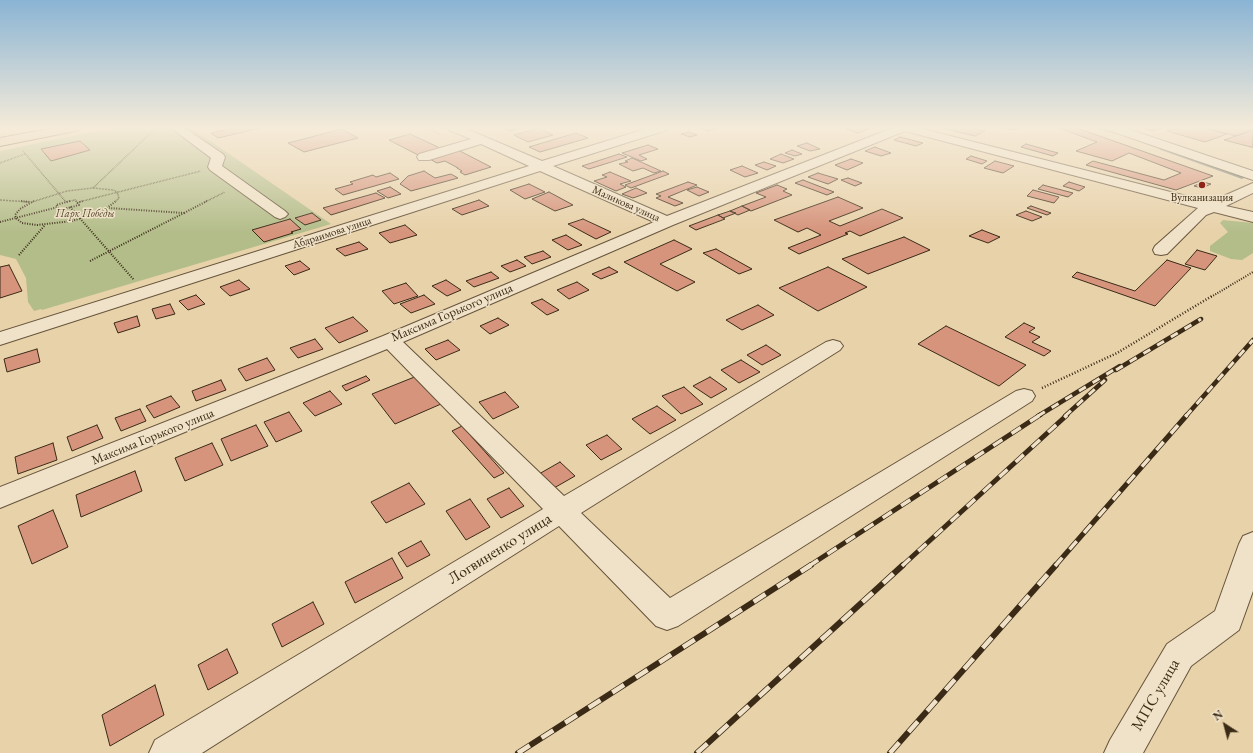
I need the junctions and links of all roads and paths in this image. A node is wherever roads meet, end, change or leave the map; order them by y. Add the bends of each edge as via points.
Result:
1 (32, 162) edge
2 (119, 162) edge
3 (216, 162) edge
4 (531, 162) edge
5 (552, 162) edge
6 (816, 162) edge
7 (1038, 162) edge
8 (1218, 162) edge
9 (540, 166) junction
10 (215, 167) junction
11 (1253, 176) edge
12 (240, 184) junction
13 (1253, 187) edge
14 (93, 188) junction
15 (117, 192) junction
16 (58, 193) junction
17 (0, 200) edge
18 (31, 202) junction
19 (66, 202) junction
20 (77, 203) junction
21 (58, 207) junction
22 (70, 207) junction
23 (1211, 207) junction
24 (108, 208) junction
25 (184, 213) junction
26 (280, 214) dead end
27 (1253, 217) edge
28 (16, 218) junction
29 (80, 219) junction
30 (0, 222) edge
31 (668, 222) junction
32 (46, 225) junction
33 (1161, 250) dead end
34 (109, 251) junction
35 (19, 255) dead end
36 (90, 261) dead end
37 (1253, 272) edge
38 (145, 293) junction
39 (0, 339) edge
40 (390, 340) junction
41 (833, 346) dead end
42 (1024, 396) joint
43 (0, 498) edge
44 (562, 511) junction
45 (1253, 544) edge
46 (168, 753) edge
47 (1123, 753) edge

1 - 16 path
2 - 14 path
3 - 10 street
4 - 9 street, Маликова улица
5 - 9 street, Абдраимова улица
6 - 31 street, Максима Горького улица
7 - 23 street
8 - 11 street
9 - 31 street, Маликова улица
9 - 38 street, Абдраимова улица
10 - 12 street
10 - 15 path
12 - 25 path
12 - 26 street
13 - 23 street
14 - 15 path
14 - 16 path
15 - 20 path
15 - 24 path via 119,198
16 - 18 path
16 - 19 path
17 - 18 path
18 - 28 path via 17,212
19 - 20 path via 75,200
19 - 21 path via 56,205
20 - 22 path via 79,205
21 - 22 path via 60,210
21 - 28 path
22 - 29 path
23 - 27 street
23 - 33 street via 1202,212
24 - 25 path
24 - 29 path
25 - 34 path
28 - 30 path
28 - 32 path via 22,223
29 - 32 path
29 - 34 path
31 - 40 street, Максима Горького улица
32 - 35 path
34 - 36 path
34 - 38 path
37 - 42 path via 1118,353
38 - 39 street, Абдраимова улица
40 - 43 street, Максима Горького улица
40 - 44 street
41 - 44 street, Логвиненко улица
42 - 44 street via 667,616
44 - 46 street, Логвиненко улица
45 - 47 street, МПС улица via 1228,620 1179,655

